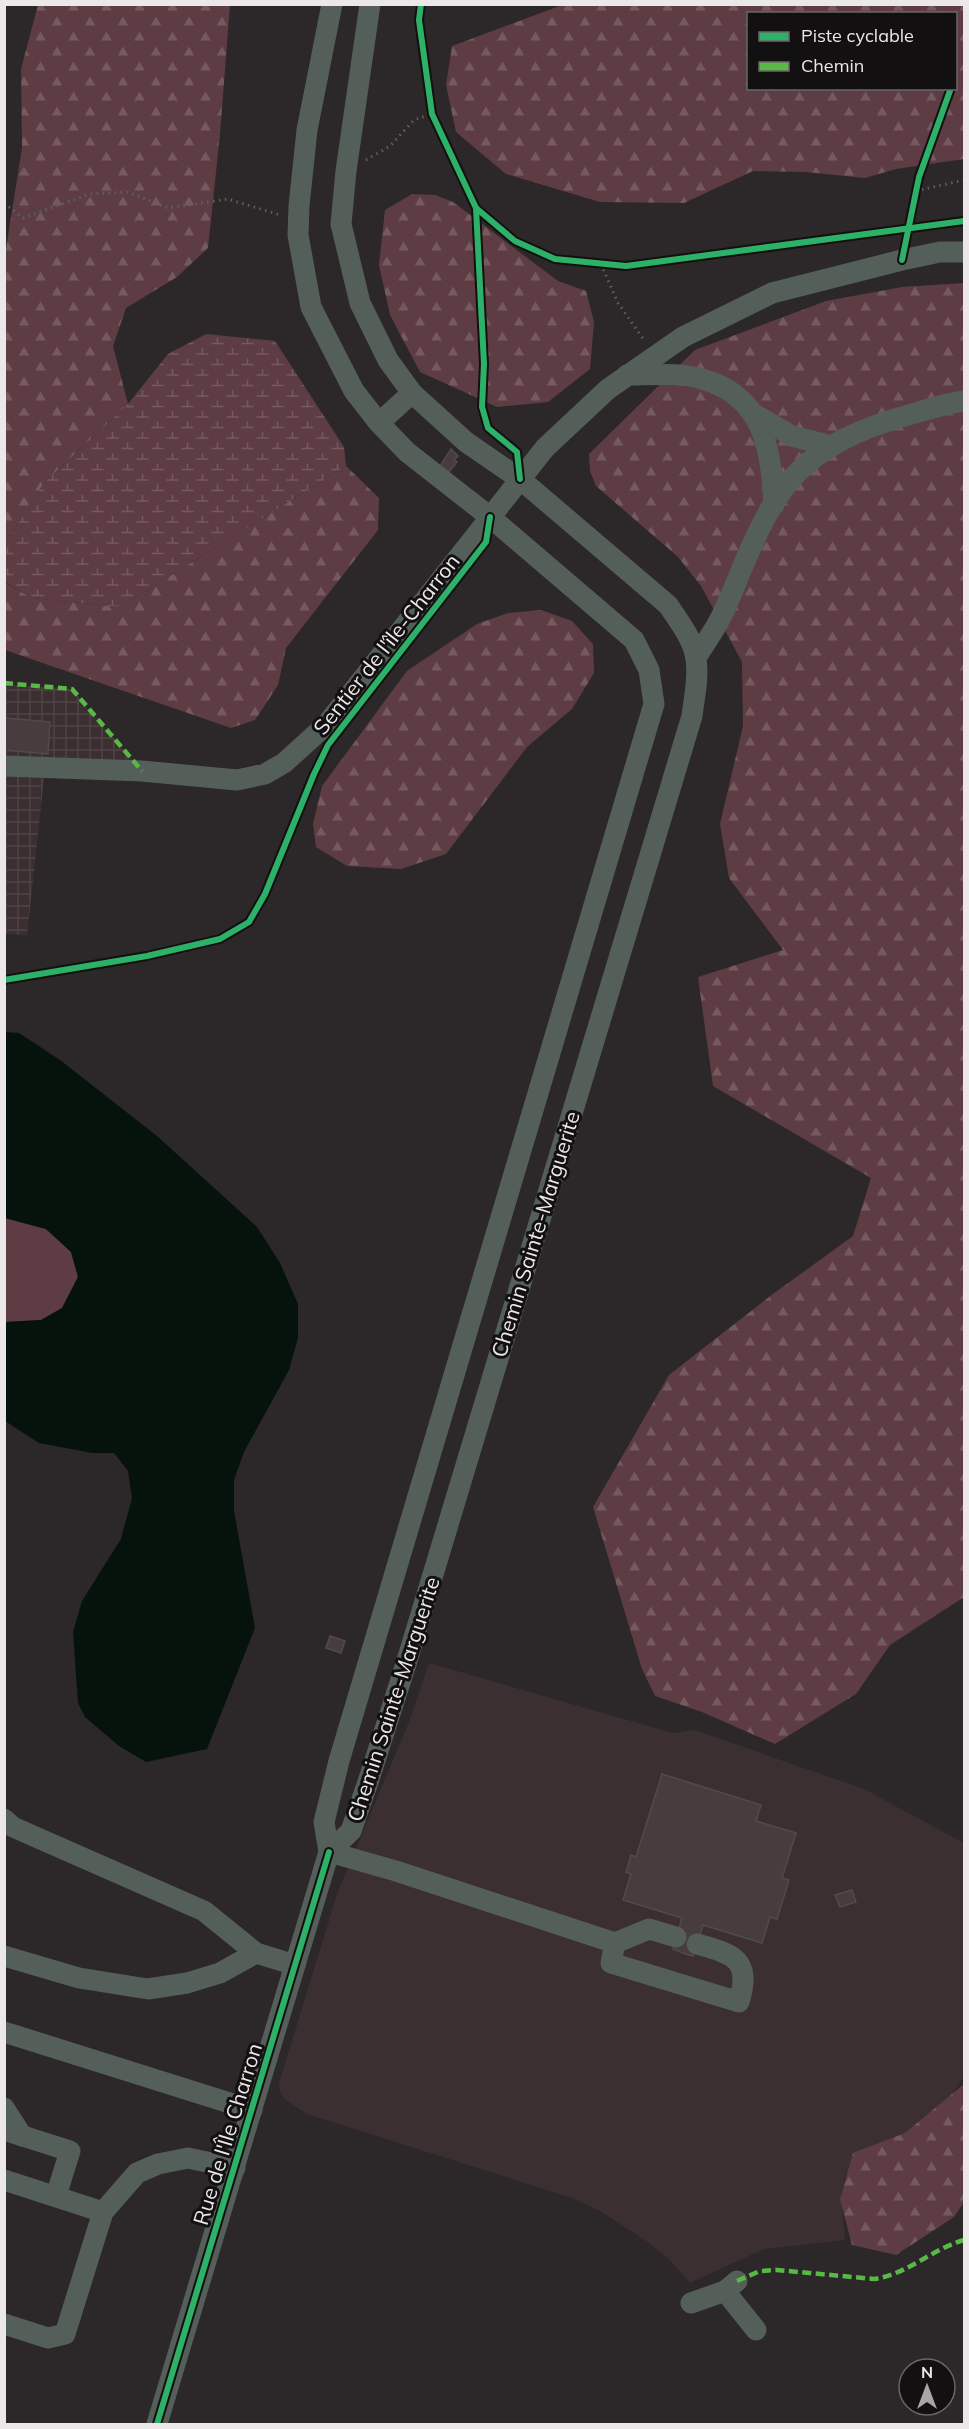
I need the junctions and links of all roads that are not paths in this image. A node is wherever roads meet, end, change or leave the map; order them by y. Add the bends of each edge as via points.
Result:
1 (332, 4) edge
2 (370, 4) edge
3 (964, 252) edge
4 (627, 375) junction
5 (412, 393) junction
6 (964, 401) edge
7 (754, 414) junction
8 (379, 423) junction
9 (831, 446) junction
10 (520, 478) junction
11 (774, 505) junction
12 (490, 517) junction
13 (696, 658) junction
14 (4, 766) edge
15 (4, 1819) edge
16 (329, 1852) junction
17 (676, 1937) dead end
18 (615, 1943) junction
19 (697, 1944) dead end
20 (256, 1953) junction
21 (4, 1956) edge
22 (295, 1965) junction
23 (4, 2032) edge
24 (4, 2108) edge
25 (252, 2110) junction
26 (13, 2133) edge
27 (235, 2168) junction
28 (4, 2180) edge
29 (56, 2196) junction
30 (103, 2211) junction
31 (691, 2303) dead end
32 (4, 2324) edge
33 (756, 2330) dead end
34 (157, 2424) edge

1 - 8 street, Chemin Sainte-Marguerite via 307,130 298,235 311,307 354,391
2 - 5 street, Chemin Sainte-Marguerite via 341,224 360,303 388,360
3 - 4 street via 940,252 902,260 772,293 683,337
4 - 7 street via 701,378 731,391
4 - 10 street via 545,448
5 - 8 street
5 - 10 street, Chemin Sainte-Marguerite via 466,442
6 - 9 street via 870,426
7 - 9 street via 792,436
7 - 11 street via 767,441
8 - 12 street, Chemin Sainte-Marguerite via 407,452
9 - 11 street via 799,471
10 - 12 street
10 - 13 street, Chemin Sainte-Marguerite via 668,606
11 - 13 street via 723,614
12 - 14 street via 327,724 284,763 265,774 237,780 142,771
12 - 16 street, Chemin Sainte-Marguerite via 634,640 649,670 654,704 339,1761 324,1822
13 - 16 street, Chemin Sainte-Marguerite via 692,716 406,1664 351,1831
15 - 20 street via 13,1827 204,1911
16 - 18 street
16 - 22 street, Rue de l'Île Charron
17 - 18 street via 649,1929
18 - 19 street via 611,1963 739,2002 743,1975 733,1957
20 - 21 street via 220,1973 148,1989 79,1978
20 - 22 street
22 - 25 street, Rue de l'Île Charron
23 - 25 street
24 - 26 street
25 - 27 street, Rue de l'Île Charron
26 - 29 street via 70,2151
27 - 30 street via 188,2158 158,2164 137,2173
27 - 34 street, Rue de l'Île Charron
28 - 29 street
29 - 30 street
30 - 32 street via 65,2334 48,2338
31 - 33 street via 731,2286

